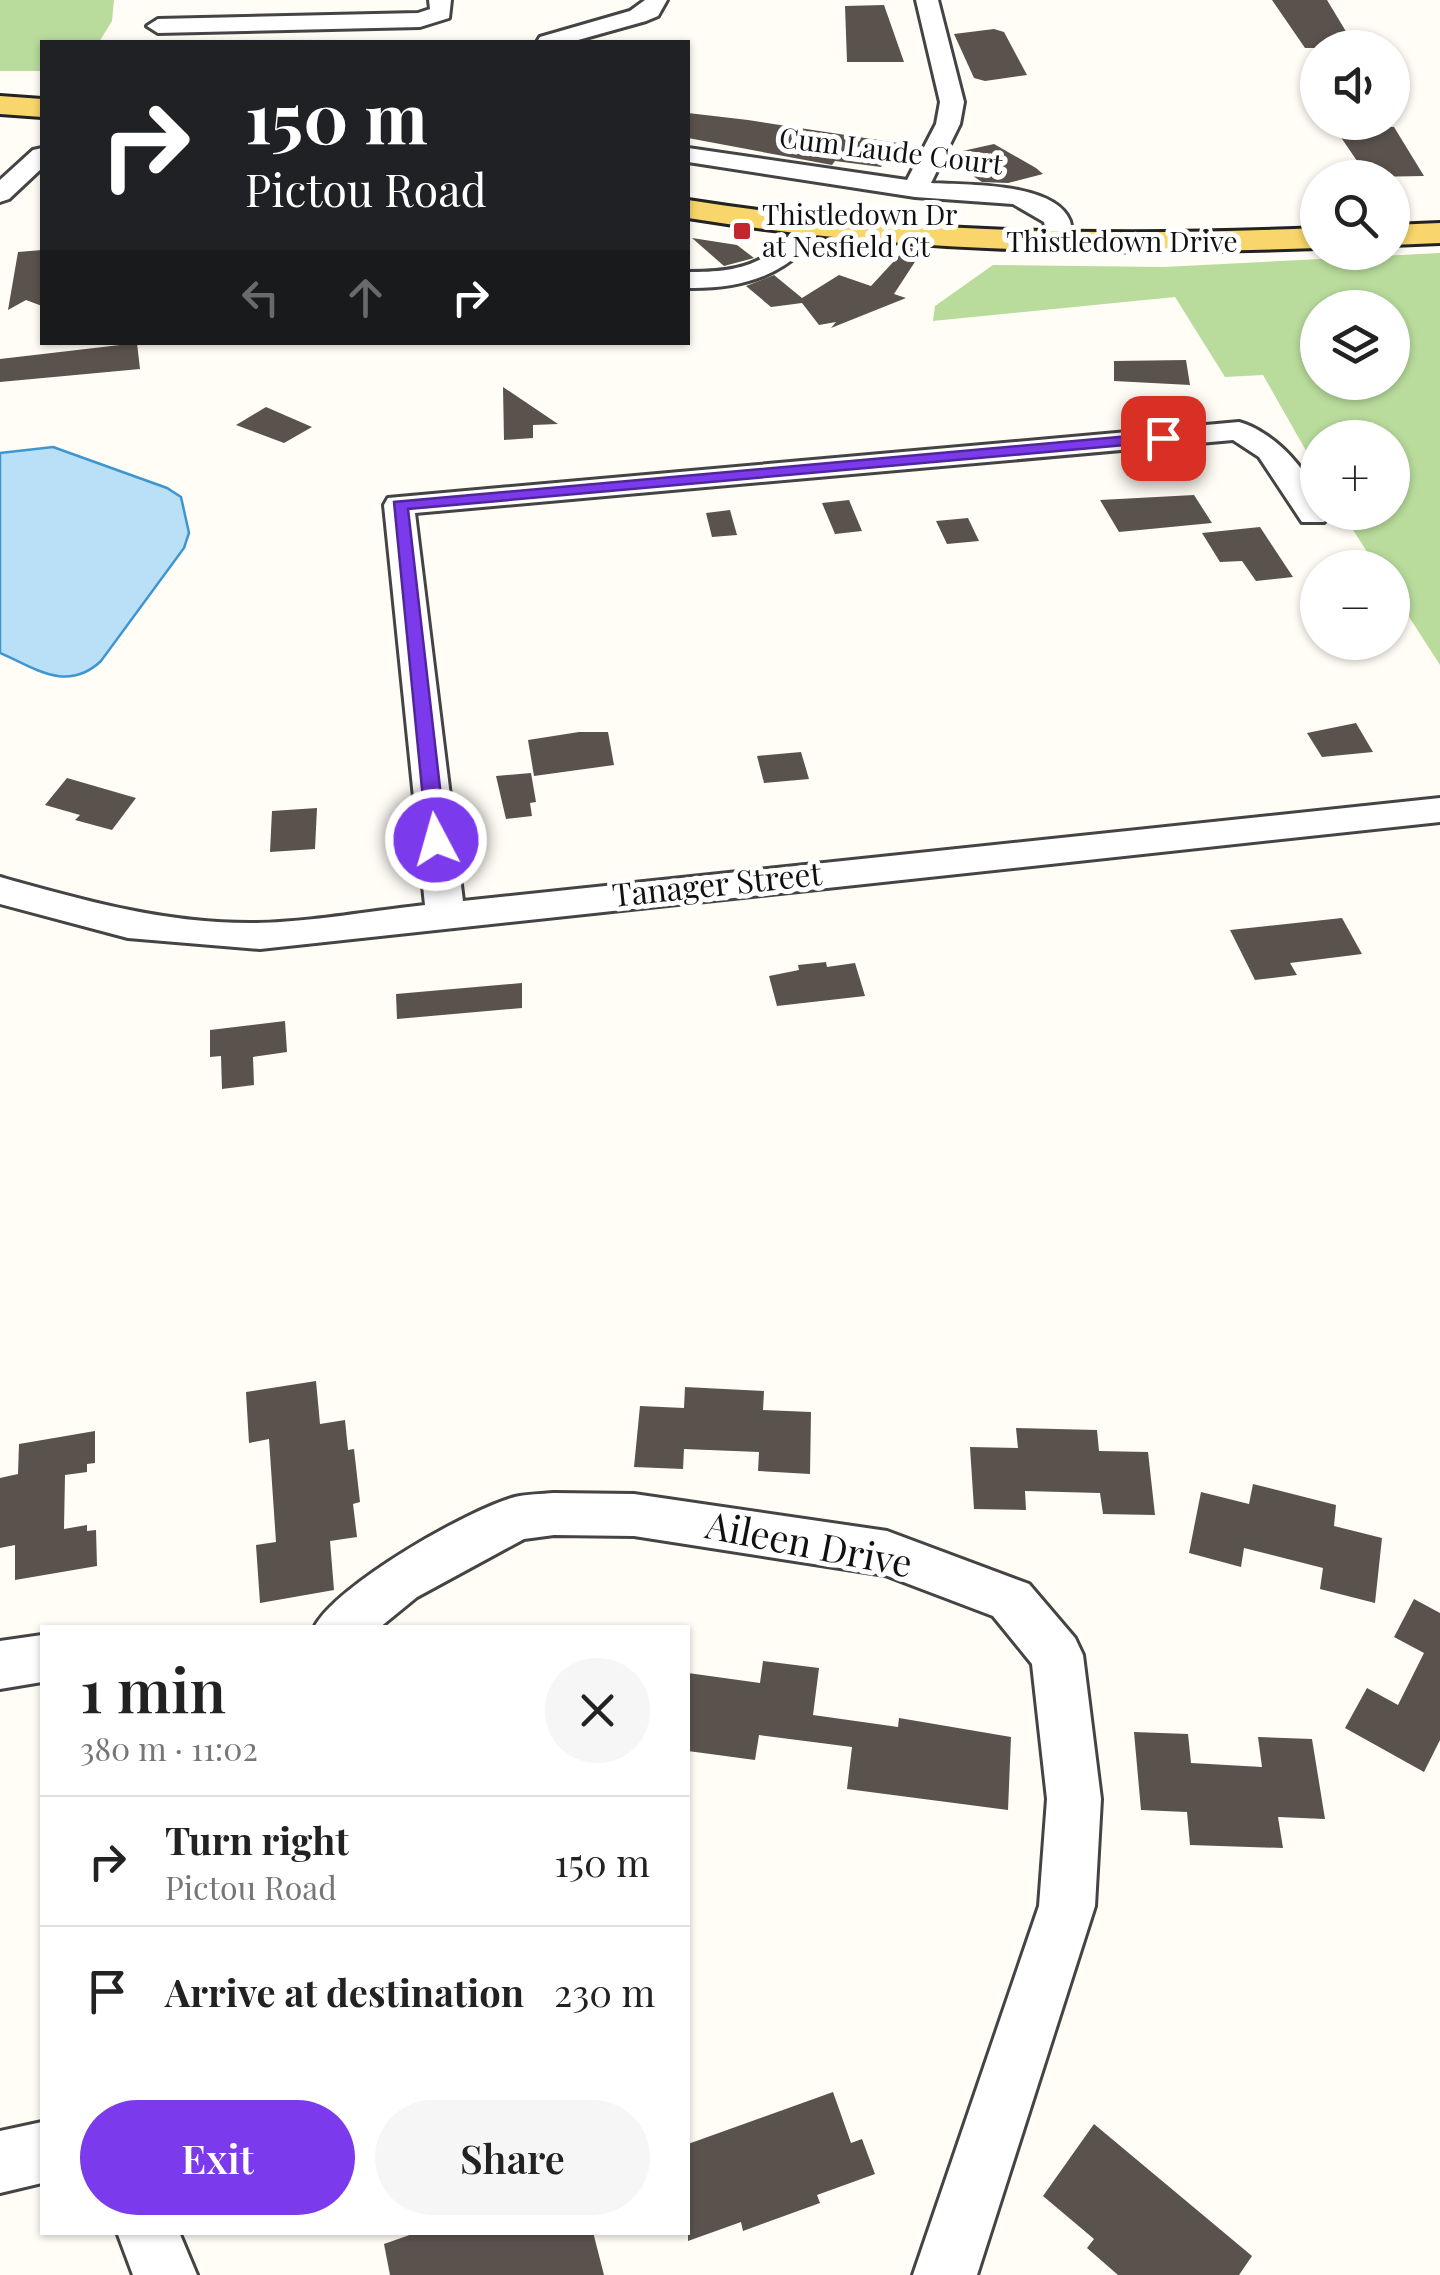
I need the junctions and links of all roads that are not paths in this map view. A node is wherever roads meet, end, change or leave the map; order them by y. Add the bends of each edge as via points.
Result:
1 (162, 0) edge
2 (440, 0) edge
3 (656, 0) edge
4 (927, 0) edge
5 (153, 34) edge
6 (555, 40) edge
7 (0, 91) edge
8 (40, 92) edge
9 (0, 105) edge
10 (40, 108) edge
11 (690, 155) edge
12 (40, 157) edge
13 (915, 189) junction
14 (0, 194) edge
15 (690, 210) edge
16 (809, 228) junction
17 (1440, 232) edge
18 (1410, 234) edge
19 (1300, 238) edge
20 (1060, 245) junction
21 (690, 280) edge
22 (1300, 496) edge
23 (1440, 810) edge
24 (0, 890) edge
25 (445, 914) junction
26 (344, 1625) edge
27 (40, 1658) edge
28 (0, 1665) edge
29 (40, 2153) edge
30 (0, 2162) edge
31 (149, 2235) edge
32 (165, 2275) edge
33 (944, 2275) edge

1 - 5 street
2 - 5 street via 440,13 420,20
3 - 6 street via 638,16
4 - 13 street via 952,102
7 - 8 main road
9 - 10 main road
11 - 13 street, Cum Laude Court
12 - 14 street
13 - 20 street, Cum Laude Court via 1032,202 1057,221
15 - 16 main road, Thistledown Drive
16 - 20 main road, Thistledown Drive
16 - 21 street via 766,270
17 - 18 main road
19 - 20 main road, Thistledown Drive
22 - 25 street via 1270,451 1240,431 400,505
23 - 25 street, Tanager Street
24 - 25 street, Tanager Street via 56,912 193,936 260,936
26 - 33 street, Aileen Drive via 399,1581 517,1518 554,1514 634,1514 887,1552 1010,1600 1057,1656 1074,1799 1067,1906
27 - 28 street
29 - 30 street
31 - 32 street

